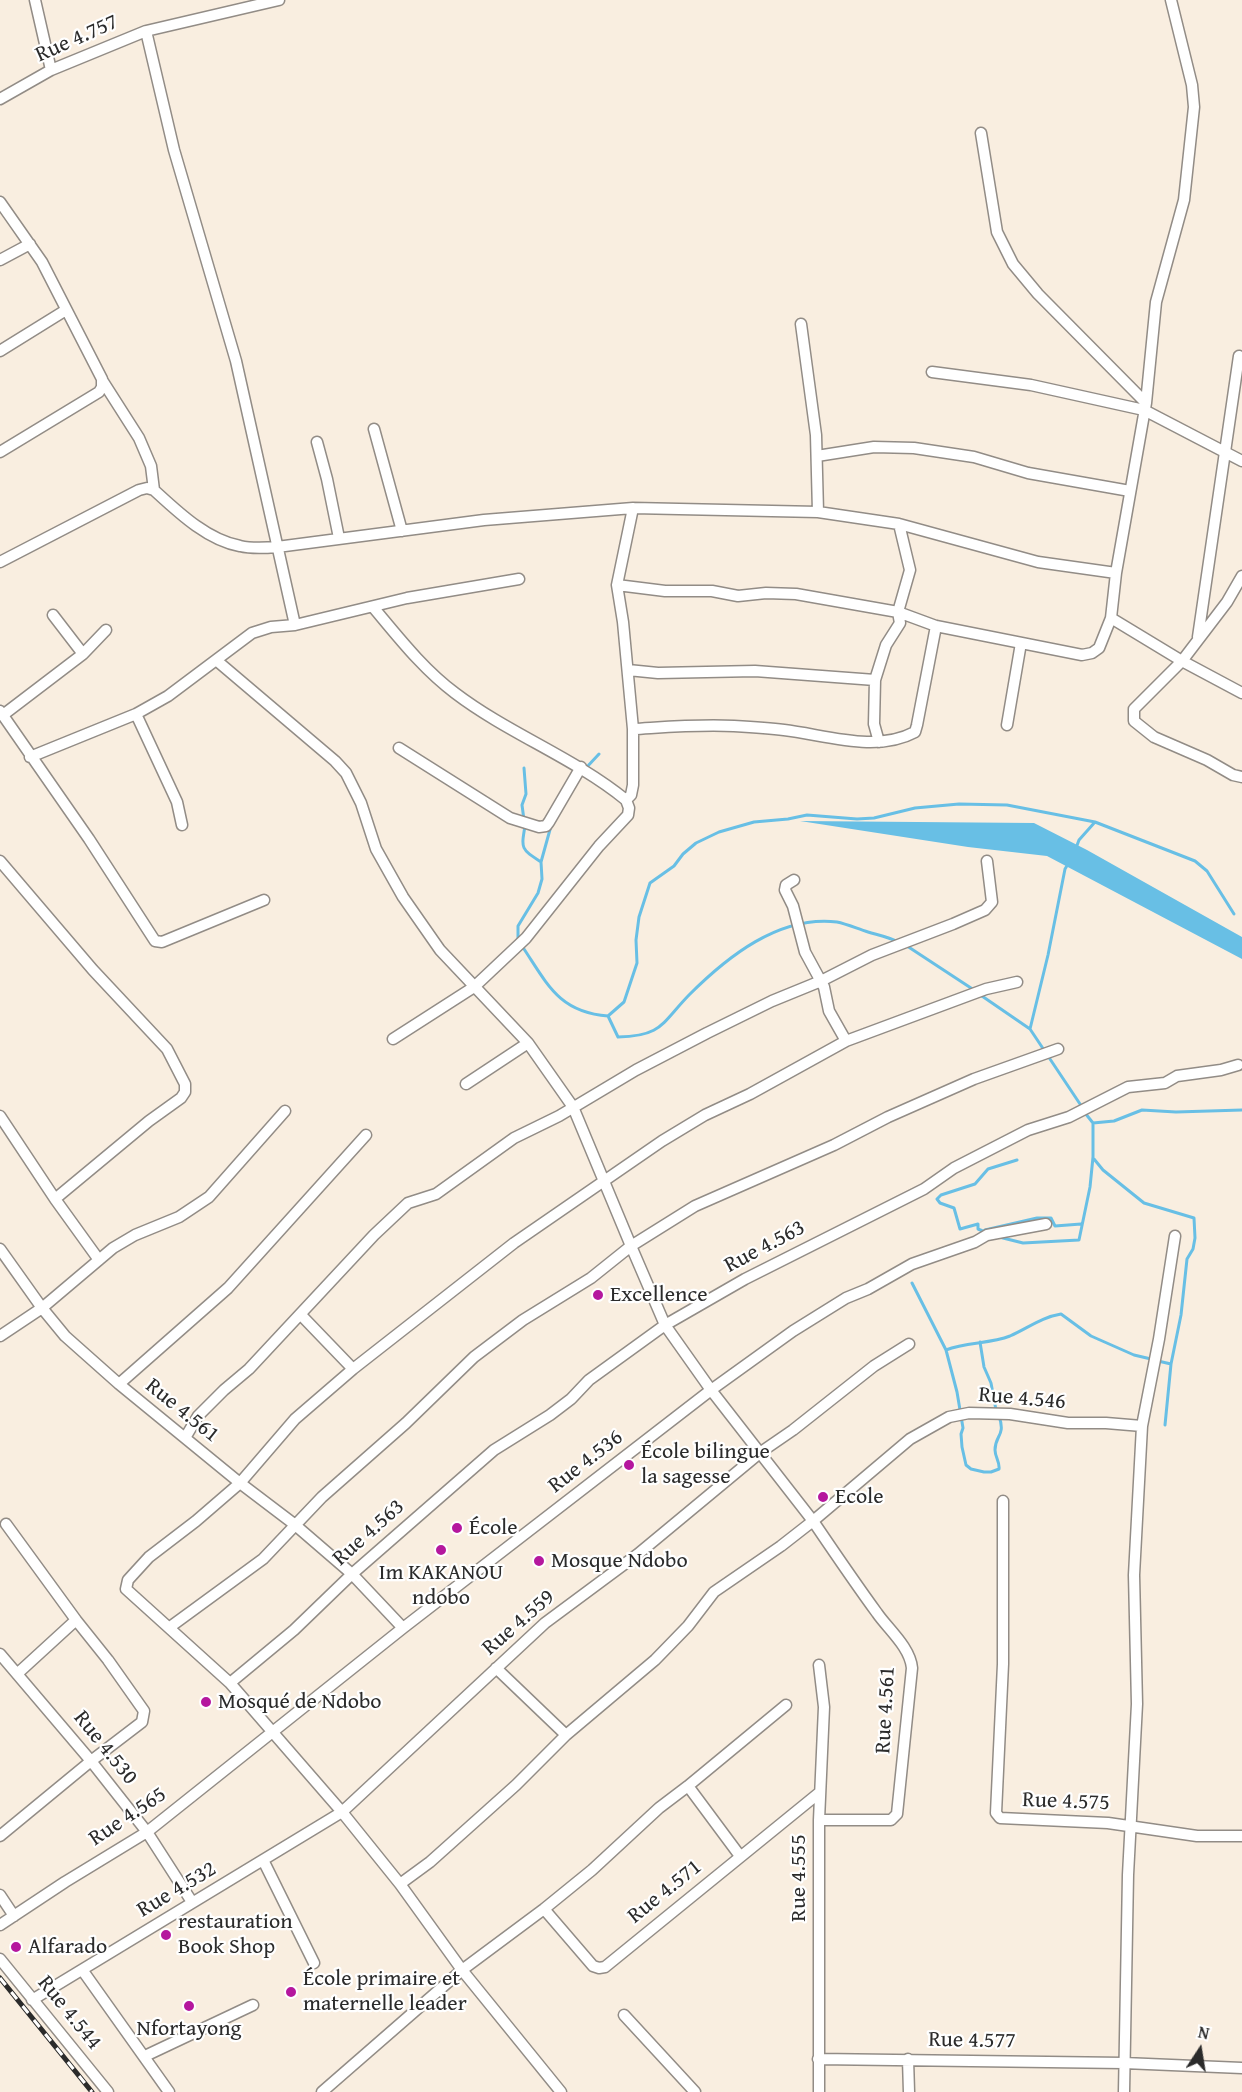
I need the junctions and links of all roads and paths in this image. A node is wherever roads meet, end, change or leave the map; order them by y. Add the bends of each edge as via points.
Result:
1 (35, 0) edge
2 (279, 0) edge
3 (1170, 0) edge
4 (146, 31) junction
5 (51, 70) junction
6 (0, 99) edge
7 (981, 133) dead end
8 (0, 202) edge
9 (30, 244) junction
10 (0, 260) edge
11 (66, 310) junction
12 (801, 324) dead end
13 (0, 351) edge
14 (1239, 356) dead end
15 (932, 372) dead end
16 (102, 380) junction
17 (1145, 406) junction
18 (374, 429) dead end
19 (317, 442) dead end
20 (0, 452) edge
21 (1224, 452) junction
22 (818, 456) junction
23 (1242, 461) edge
24 (154, 490) junction
25 (1130, 491) junction
26 (633, 508) junction
27 (818, 512) junction
28 (899, 524) junction
29 (402, 531) junction
30 (339, 538) junction
31 (277, 548) junction
32 (0, 562) edge
33 (1116, 573) junction
34 (1242, 576) edge
35 (519, 579) dead end
36 (617, 585) junction
37 (373, 607) junction
38 (898, 612) junction
39 (53, 615) dead end
40 (1111, 618) junction
41 (295, 624) junction
42 (936, 626) junction
43 (106, 630) dead end
44 (1198, 637) junction
45 (1021, 644) junction
46 (83, 654) junction
47 (216, 660) junction
48 (1182, 661) junction
49 (628, 670) junction
50 (875, 680) junction
51 (1242, 693) edge
52 (1, 713) edge
53 (136, 714) junction
54 (1007, 725) dead end
55 (633, 729) junction
56 (879, 742) junction
57 (399, 748) dead end
58 (30, 757) junction
59 (581, 767) junction
60 (1242, 777) edge
61 (626, 800) junction
62 (182, 825) dead end
63 (0, 861) edge
64 (987, 861) dead end
65 (794, 880) dead end
66 (264, 900) dead end
67 (821, 981) junction
68 (1017, 982) dead end
69 (474, 987) junction
70 (393, 1039) dead end
71 (846, 1041) junction
72 (528, 1043) junction
73 (1058, 1049) dead end
74 (1238, 1065) dead end
75 (466, 1084) dead end
76 (573, 1107) junction
77 (285, 1111) dead end
78 (0, 1116) edge
79 (366, 1135) dead end
80 (604, 1182) junction
81 (55, 1200) junction
82 (1047, 1224) dead end
83 (1175, 1236) dead end
84 (631, 1246) junction
85 (0, 1249) edge
86 (99, 1260) junction
87 (42, 1308) junction
88 (301, 1315) junction
89 (665, 1325) junction
90 (0, 1336) edge
91 (909, 1344) dead end
92 (353, 1369) junction
93 (119, 1384) junction
94 (711, 1390) junction
95 (1142, 1426) junction
96 (185, 1438) junction
97 (761, 1452) junction
98 (240, 1483) junction
99 (1003, 1501) dead end
100 (813, 1521) junction
101 (6, 1524) dead end
102 (294, 1524) junction
103 (352, 1574) junction
104 (75, 1620) junction
105 (170, 1627) junction
106 (403, 1628) junction
107 (0, 1654) edge
108 (819, 1665) dead end
109 (496, 1668) junction
110 (17, 1674) junction
111 (230, 1683) junction
112 (786, 1706) dead end
113 (272, 1732) junction
114 (566, 1735) junction
115 (91, 1761) junction
116 (688, 1786) junction
117 (819, 1793) junction
118 (342, 1812) junction
119 (819, 1820) junction
120 (1131, 1825) junction
121 (147, 1832) junction
122 (0, 1836) edge
123 (1242, 1836) edge
124 (740, 1856) junction
125 (263, 1860) junction
126 (400, 1884) junction
127 (0, 1895) edge
128 (192, 1902) junction
129 (544, 1909) junction
130 (14, 1916) junction
131 (0, 1925) edge
132 (0, 1959) edge
133 (314, 1963) dead end
134 (462, 1970) junction
135 (83, 1971) junction
136 (32, 2000) junction
137 (253, 2005) dead end
138 (624, 2015) dead end
139 (145, 2056) junction
140 (818, 2059) junction
141 (908, 2059) junction
142 (1124, 2063) junction
143 (1242, 2068) edge
144 (108, 2092) edge
145 (169, 2092) edge
146 (322, 2092) edge
147 (561, 2092) edge
148 (695, 2092) edge
149 (819, 2092) edge
150 (909, 2092) edge
151 (1124, 2092) edge

1 - 5 street
2 - 4 street, Rue 4.757
3 - 17 street via 1194,107 1184,200 1156,302
4 - 5 street, Rue 4.757
4 - 31 street via 174,150 236,361
5 - 6 street, Rue 4.757
7 - 17 street via 997,232 1013,264
8 - 9 street
9 - 10 street
9 - 11 street
11 - 13 street
11 - 16 street
12 - 22 street
14 - 21 street
15 - 17 street
16 - 20 street via 99,392
16 - 24 street via 139,438 152,466
17 - 21 street
17 - 25 street
18 - 29 street
19 - 30 street
21 - 23 street
21 - 44 street
22 - 25 street via 874,447 914,448
22 - 27 street
24 - 31 street via 207,533 237,546
24 - 32 street via 139,490
25 - 33 street
26 - 27 street
26 - 29 street
26 - 36 street
27 - 28 street
28 - 33 street via 1038,562
28 - 38 street via 910,570
29 - 30 street
30 - 31 street
31 - 41 street
33 - 40 street
34 - 44 street via 1227,602
35 - 37 street
36 - 38 street via 738,596 796,594
36 - 49 street
37 - 41 street
37 - 59 street via 414,656 455,693
38 - 42 street
38 - 50 street via 900,623 886,645
39 - 46 street
40 - 45 street via 1099,648 1092,653 1082,655
40 - 48 street
41 - 47 street via 252,633
42 - 45 street
42 - 56 street via 915,732
43 - 46 street
44 - 48 street
45 - 54 street
46 - 52 street
47 - 53 street
47 - 69 street via 346,773 376,849 403,897 440,950
48 - 51 street
48 - 60 street via 1134,709 1134,722 1154,737
49 - 50 street via 755,670
49 - 55 street
50 - 56 street via 874,724
52 - 58 street
53 - 58 street
53 - 62 street via 177,802
55 - 56 street via 732,726
55 - 61 street via 633,785
57 - 59 street via 510,818 539,827 549,822
58 - 66 street via 89,838 154,941 162,942
59 - 61 street
61 - 69 street via 628,815 598,846 526,938
63 - 81 street via 167,1049 185,1084 181,1098 149,1120
64 - 67 street via 990,906 872,955
65 - 67 street via 785,890 805,952
67 - 71 street via 830,1011
67 - 76 street via 697,1038
68 - 71 street via 986,989
69 - 70 street
69 - 72 street
71 - 80 street via 705,1115
72 - 75 street
72 - 76 street
73 - 84 street via 974,1079 695,1206
74 - 89 street, Rue 4.563 via 1177,1076 1165,1083 1128,1087 1069,1117 1028,1130 954,1168 924,1189 745,1278
76 - 80 street
76 - 88 street via 514,1138 436,1194 408,1203
77 - 86 street via 210,1197 179,1217 135,1235
78 - 81 street
79 - 93 street, Rue 4.561 via 228,1288
80 - 84 street
80 - 92 street via 514,1243
81 - 86 street
82 - 94 street, Rue 4.536 via 987,1235 912,1263 793,1331
83 - 95 street
84 - 89 street
84 - 102 street via 591,1278 523,1320 474,1357
85 - 87 street
86 - 87 street
87 - 90 street
87 - 93 street via 65,1336
88 - 92 street
88 - 96 street via 198,1416
89 - 94 street
89 - 103 street, Rue 4.563 via 589,1380 550,1415 494,1450
91 - 97 street, Rue 4.559
92 - 98 street via 295,1419
93 - 96 street, Rue 4.561
94 - 97 street
94 - 106 street, Rue 4.536
95 - 100 street, Rue 4.546 via 1068,1423 1010,1414 969,1413 949,1417 910,1439
95 - 120 street via 1134,1575 1137,1704
96 - 98 street, Rue 4.561
97 - 100 street
97 - 109 street, Rue 4.559 via 638,1554 545,1623
98 - 102 street, Rue 4.561
98 - 105 street via 149,1557 128,1580 126,1589
99 - 120 street, Rue 4.575 via 1004,1643 996,1813 1000,1818
100 - 114 street, Rue 4.546 via 714,1592 655,1660
100 - 119 street, Rue 4.561 via 897,1638 912,1668 897,1814 891,1820
101 - 104 street
102 - 103 street, Rue 4.561
102 - 105 street via 263,1559
103 - 106 street, Rue 4.561
103 - 111 street, Rue 4.563 via 294,1630
104 - 110 street
104 - 115 street via 144,1712 142,1722
105 - 111 street
106 - 113 street, Rue 4.536
107 - 110 street, Rue 4.530
108 - 117 street, Rue 4.555 via 824,1707
109 - 114 street
109 - 118 street, Rue 4.559
110 - 115 street, Rue 4.530
111 - 113 street
112 - 116 street
113 - 118 street
113 - 121 street, Rue 4.565
114 - 126 street, Rue 4.546 via 485,1813
115 - 121 street, Rue 4.530
115 - 122 street
116 - 124 street
116 - 129 street
117 - 119 street, Rue 4.555
117 - 124 street, Rue 4.571
118 - 125 street, Rue 4.532
118 - 126 street
119 - 140 street, Rue 4.555
120 - 123 street, Rue 4.575 via 1197,1836
120 - 142 street
121 - 128 street, Rue 4.530
121 - 130 street, Rue 4.565
124 - 129 street, Rue 4.571 via 599,1968 593,1966
125 - 128 street, Rue 4.532
125 - 133 street
126 - 134 street
127 - 130 street
128 - 135 street, Rue 4.532
129 - 134 street
130 - 131 street, Rue 4.565
132 - 136 street, Rue 4.544
134 - 146 street
134 - 147 street
135 - 136 street, Rue 4.532
135 - 139 street
136 - 144 street, Rue 4.544
137 - 139 street
138 - 148 street
139 - 145 street
140 - 141 street, Rue 4.577
140 - 149 street, Rue 4.555
141 - 142 street, Rue 4.577
141 - 150 street
142 - 143 street, Rue 4.577
142 - 151 street

